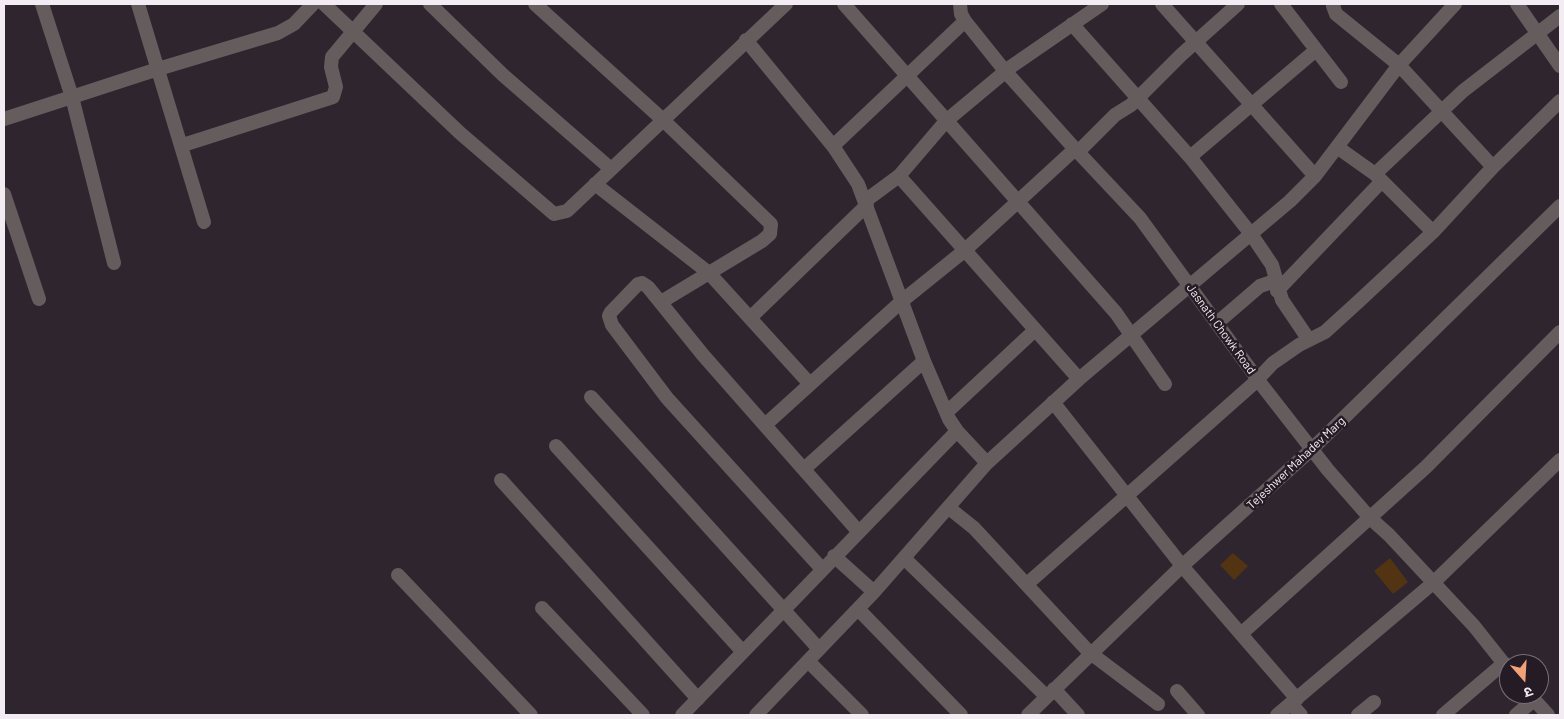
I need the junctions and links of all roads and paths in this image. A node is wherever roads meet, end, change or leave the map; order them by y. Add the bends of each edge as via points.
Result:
1 (42, 4) edge
2 (138, 4) edge
3 (313, 4) edge
4 (324, 4) edge
5 (376, 4) edge
6 (430, 4) edge
7 (535, 4) edge
8 (786, 4) edge
9 (844, 4) edge
10 (960, 4) edge
11 (1102, 4) edge
12 (1162, 4) edge
13 (1238, 4) edge
14 (1281, 4) edge
15 (1334, 4) edge
16 (1455, 4) edge
17 (1517, 4) edge
18 (1560, 16) edge
19 (965, 21) junction
20 (1072, 24) junction
21 (354, 30) junction
22 (1536, 33) junction
23 (746, 40) junction
24 (1197, 41) junction
25 (1316, 50) junction
26 (1399, 65) junction
27 (1560, 66) edge
28 (158, 69) junction
29 (1006, 72) junction
30 (907, 76) junction
31 (1340, 82) dead end
32 (72, 97) junction
33 (1138, 98) junction
34 (1560, 101) edge
35 (1252, 103) junction
36 (1440, 113) junction
37 (662, 119) junction
38 (4, 120) edge
39 (946, 121) junction
40 (182, 145) junction
41 (833, 146) junction
42 (1337, 147) junction
43 (1190, 157) junction
44 (1493, 167) junction
45 (611, 169) junction
46 (899, 176) junction
47 (1315, 176) junction
48 (1378, 178) junction
49 (595, 184) junction
50 (4, 198) edge
51 (1017, 202) junction
52 (866, 203) junction
53 (1560, 206) edge
54 (204, 222) dead end
55 (1433, 232) junction
56 (1251, 234) junction
57 (964, 252) junction
58 (114, 263) dead end
59 (709, 273) junction
60 (1189, 285) junction
61 (1276, 286) junction
62 (39, 299) dead end
63 (902, 301) junction
64 (661, 302) junction
65 (750, 318) junction
66 (1217, 323) junction
67 (1036, 330) junction
68 (1560, 332) edge
69 (1131, 335) junction
70 (1309, 340) junction
71 (924, 361) junction
72 (1079, 379) junction
73 (1258, 379) junction
74 (810, 384) junction
75 (1165, 384) dead end
76 (591, 398) dead end
77 (1053, 402) junction
78 (947, 412) junction
79 (765, 425) junction
80 (956, 431) junction
81 (556, 446) dead end
82 (1312, 449) junction
83 (1560, 460) edge
84 (986, 463) junction
85 (804, 469) junction
86 (500, 480) dead end
87 (1126, 495) junction
88 (949, 508) junction
89 (1370, 518) junction
90 (858, 531) junction
91 (834, 556) junction
92 (904, 558) junction
93 (1182, 566) junction
94 (822, 569) junction
95 (398, 575) dead end
96 (1027, 584) junction
97 (1433, 584) junction
98 (874, 592) junction
99 (542, 608) dead end
100 (858, 609) junction
101 (782, 611) junction
102 (1241, 634) junction
103 (819, 649) junction
104 (743, 652) junction
105 (1091, 653) junction
106 (1499, 657) edge
107 (808, 661) junction
108 (1499, 671) edge
109 (1050, 692) junction
110 (1177, 692) dead end
111 (698, 699) junction
112 (1294, 701) junction
113 (1374, 702) dead end
114 (1158, 704) dead end
115 (1526, 704) edge
116 (1538, 704) edge
117 (530, 715) edge
118 (643, 715) edge
119 (682, 715) edge
120 (756, 715) edge
121 (862, 715) edge
122 (961, 715) edge
123 (1028, 715) edge
124 (1078, 715) edge
125 (1198, 715) edge
126 (1277, 715) edge
127 (1301, 715) edge
128 (1358, 715) edge
129 (1443, 715) edge
130 (1516, 715) edge
131 (1548, 715) edge

1 - 32 street
2 - 28 street
3 - 28 street via 294,24 278,33
4 - 21 street
5 - 21 street
6 - 45 street via 503,75
7 - 37 street
8 - 23 street
9 - 30 street
10 - 19 street
11 - 20 street
12 - 24 street
13 - 24 street, Jasnath Chowk Road
14 - 25 street
15 - 26 street via 1336,14
16 - 26 street
17 - 22 street
18 - 22 street
19 - 29 street
19 - 30 street
20 - 29 street
20 - 33 street
21 - 40 street via 332,57 336,87 333,96
21 - 49 street via 460,133 554,214 567,210
22 - 27 street
22 - 36 street
23 - 37 street
23 - 41 street
24 - 33 street, Jasnath Chowk Road
24 - 35 street
25 - 31 street
25 - 35 street
26 - 36 street
26 - 42 street
28 - 32 street
28 - 40 street
29 - 39 street
29 - 51 street via 1075,149
30 - 39 street
30 - 41 street
32 - 38 street
32 - 58 street
33 - 43 street
33 - 60 street, Jasnath Chowk Road via 1115,115 1078,152 1140,218
34 - 44 street
35 - 43 street
35 - 47 street
36 - 44 street
36 - 48 street
37 - 45 street
37 - 59 street via 771,224 770,234 762,241
39 - 46 street
39 - 51 street
40 - 54 street
41 - 52 street via 850,170
42 - 47 street
42 - 48 street
43 - 56 street
44 - 55 street
45 - 49 street
46 - 52 street
46 - 57 street
47 - 56 street
48 - 55 street
48 - 61 street
49 - 59 street
50 - 62 street
51 - 57 street
51 - 69 street via 1116,313
52 - 63 street
52 - 65 street
53 - 82 street, Tejeshwer Mahadev Marg
55 - 70 street via 1325,332
56 - 60 street
56 - 61 street via 1272,265
57 - 63 street
57 - 67 street
59 - 64 street
59 - 65 street
60 - 66 street, Jasnath Chowk Road
60 - 69 street
61 - 66 street via 1260,286
61 - 70 street
63 - 71 street
63 - 74 street
64 - 79 street
64 - 94 street via 645,285 638,284 611,312 609,321 667,398
65 - 74 street
66 - 73 street, Jasnath Chowk Road
67 - 72 street
67 - 78 street
68 - 89 street via 1426,467
69 - 72 street
69 - 75 street
70 - 73 street via 1274,363
71 - 78 street
71 - 85 street
72 - 77 street
73 - 82 street, Jasnath Chowk Road
73 - 87 street
74 - 79 street
76 - 101 street
77 - 84 street
77 - 87 street
78 - 80 street
79 - 85 street
80 - 84 street
80 - 90 street
81 - 104 street
82 - 89 street, Jasnath Chowk Road
82 - 93 street, Tejeshwer Mahadev Marg
83 - 97 street
84 - 88 street
85 - 90 street
86 - 111 street
87 - 93 street
87 - 96 street
88 - 92 street
88 - 96 street via 974,528
89 - 97 street, Jasnath Chowk Road
89 - 102 street
90 - 91 street
91 - 94 street
91 - 98 street
92 - 98 street
92 - 109 street
93 - 102 street
93 - 105 street, Tejeshwer Mahadev Marg
94 - 101 street
95 - 117 street
96 - 105 street
97 - 106 street, Jasnath Chowk Road
97 - 112 street
98 - 100 street
99 - 118 street
100 - 103 street
100 - 122 street
101 - 103 street
101 - 104 street
102 - 112 street
103 - 107 street
104 - 111 street
105 - 109 street, Tejeshwer Mahadev Marg
105 - 114 street
107 - 120 street
107 - 121 street
108 - 129 street
109 - 123 street, Tejeshwer Mahadev Marg
109 - 124 street
110 - 125 street
111 - 119 street
112 - 126 street
112 - 127 street
113 - 128 street
115 - 130 street
116 - 131 street

